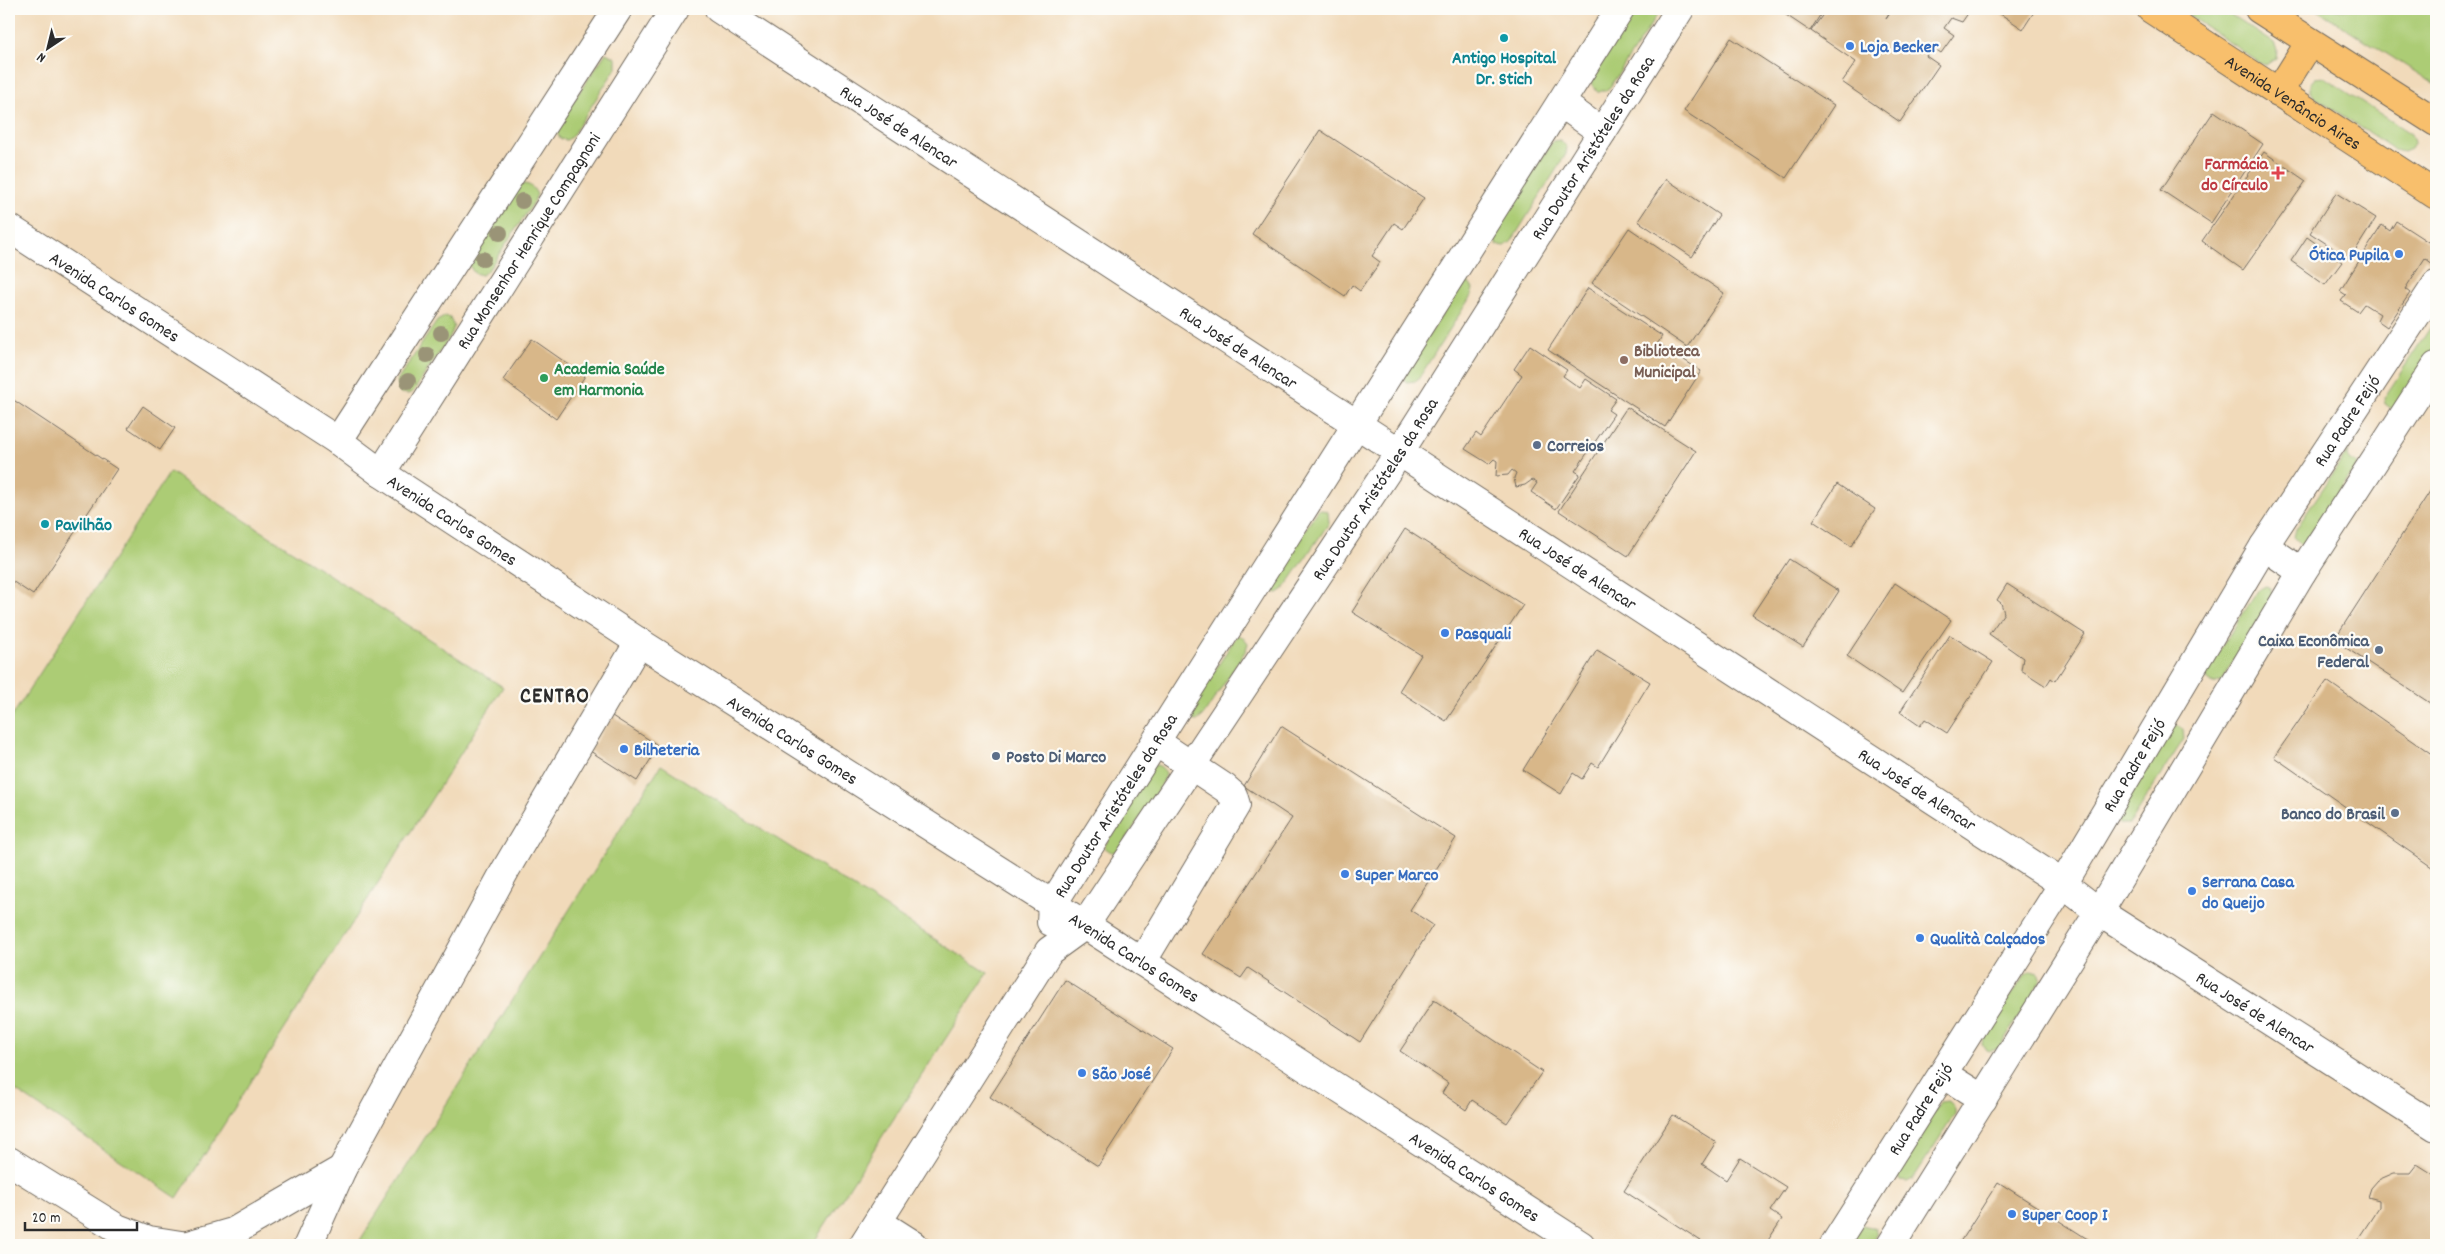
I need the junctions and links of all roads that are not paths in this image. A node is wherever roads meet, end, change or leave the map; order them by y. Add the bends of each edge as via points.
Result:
1 (618, 9) edge
2 (675, 9) edge
3 (719, 9) edge
4 (1620, 9) edge
5 (1680, 9) edge
6 (2151, 9) edge
7 (2259, 9) edge
8 (2310, 42) junction
9 (2278, 93) junction
10 (1561, 102) junction
11 (2436, 122) edge
12 (1602, 132) junction
13 (2436, 195) edge
14 (9, 228) edge
15 (2436, 285) edge
16 (2436, 366) edge
17 (1357, 426) junction
18 (338, 441) junction
19 (1399, 453) junction
20 (381, 473) junction
21 (2264, 546) junction
22 (2302, 572) junction
23 (639, 642) junction
24 (1156, 742) junction
25 (1192, 765) junction
26 (2063, 884) junction
27 (1052, 905) junction
28 (2099, 912) junction
29 (1086, 925) junction
30 (1049, 951) junction
31 (1142, 962) junction
32 (1943, 1074) junction
33 (1983, 1098) junction
34 (2436, 1127) edge
35 (9, 1161) edge
36 (342, 1169) junction
37 (878, 1222) junction
38 (181, 1245) edge
39 (188, 1245) edge
40 (308, 1245) edge
41 (863, 1245) edge
42 (914, 1245) edge
43 (1581, 1245) edge
44 (1834, 1245) edge
45 (1891, 1245) edge

1 - 18 street
2 - 20 street, Rua Monsenhor Henrique Compagnoni
3 - 17 street, Rua José de Alencar
4 - 10 street, Rua Doutor Aristóteles da Rosa
5 - 12 street, Rua Doutor Aristóteles da Rosa
6 - 9 main road, Avenida Venâncio Aires
7 - 8 main road
8 - 9 main road
8 - 11 main road
9 - 13 main road, Avenida Venâncio Aires
10 - 12 street
10 - 17 street, Rua Doutor Aristóteles da Rosa
12 - 19 street, Rua Doutor Aristóteles da Rosa
14 - 18 street, Avenida Carlos Gomes
15 - 21 street, Rua Padre Feijó
16 - 22 street
17 - 19 street, Rua José de Alencar
17 - 24 street, Rua Doutor Aristóteles da Rosa
18 - 20 street, Avenida Carlos Gomes
19 - 25 street, Rua Doutor Aristóteles da Rosa
19 - 26 street, Rua José de Alencar
20 - 23 street, Avenida Carlos Gomes
21 - 22 street
21 - 26 street, Rua Padre Feijó
22 - 28 street
23 - 27 street, Avenida Carlos Gomes
23 - 36 street via 506,869
24 - 25 street
24 - 27 street, Rua Doutor Aristóteles da Rosa
25 - 29 street, Rua Doutor Aristóteles da Rosa
25 - 31 street via 1225,788 1236,805
26 - 28 street, Rua José de Alencar
26 - 32 street, Rua Padre Feijó
27 - 29 street, Avenida Carlos Gomes
27 - 30 street, Rua Doutor Aristóteles da Rosa
28 - 33 street
28 - 34 street, Rua José de Alencar
29 - 30 street, Rua Doutor Aristóteles da Rosa
29 - 31 street, Avenida Carlos Gomes
30 - 37 street, Rua Doutor Aristóteles da Rosa
31 - 43 street, Avenida Carlos Gomes
32 - 33 street
32 - 44 street, Rua Padre Feijó
33 - 45 street
35 - 38 street via 117,1228 149,1240
36 - 39 street via 233,1232
36 - 40 street
37 - 41 street, Rua Doutor Aristóteles da Rosa
37 - 42 street

